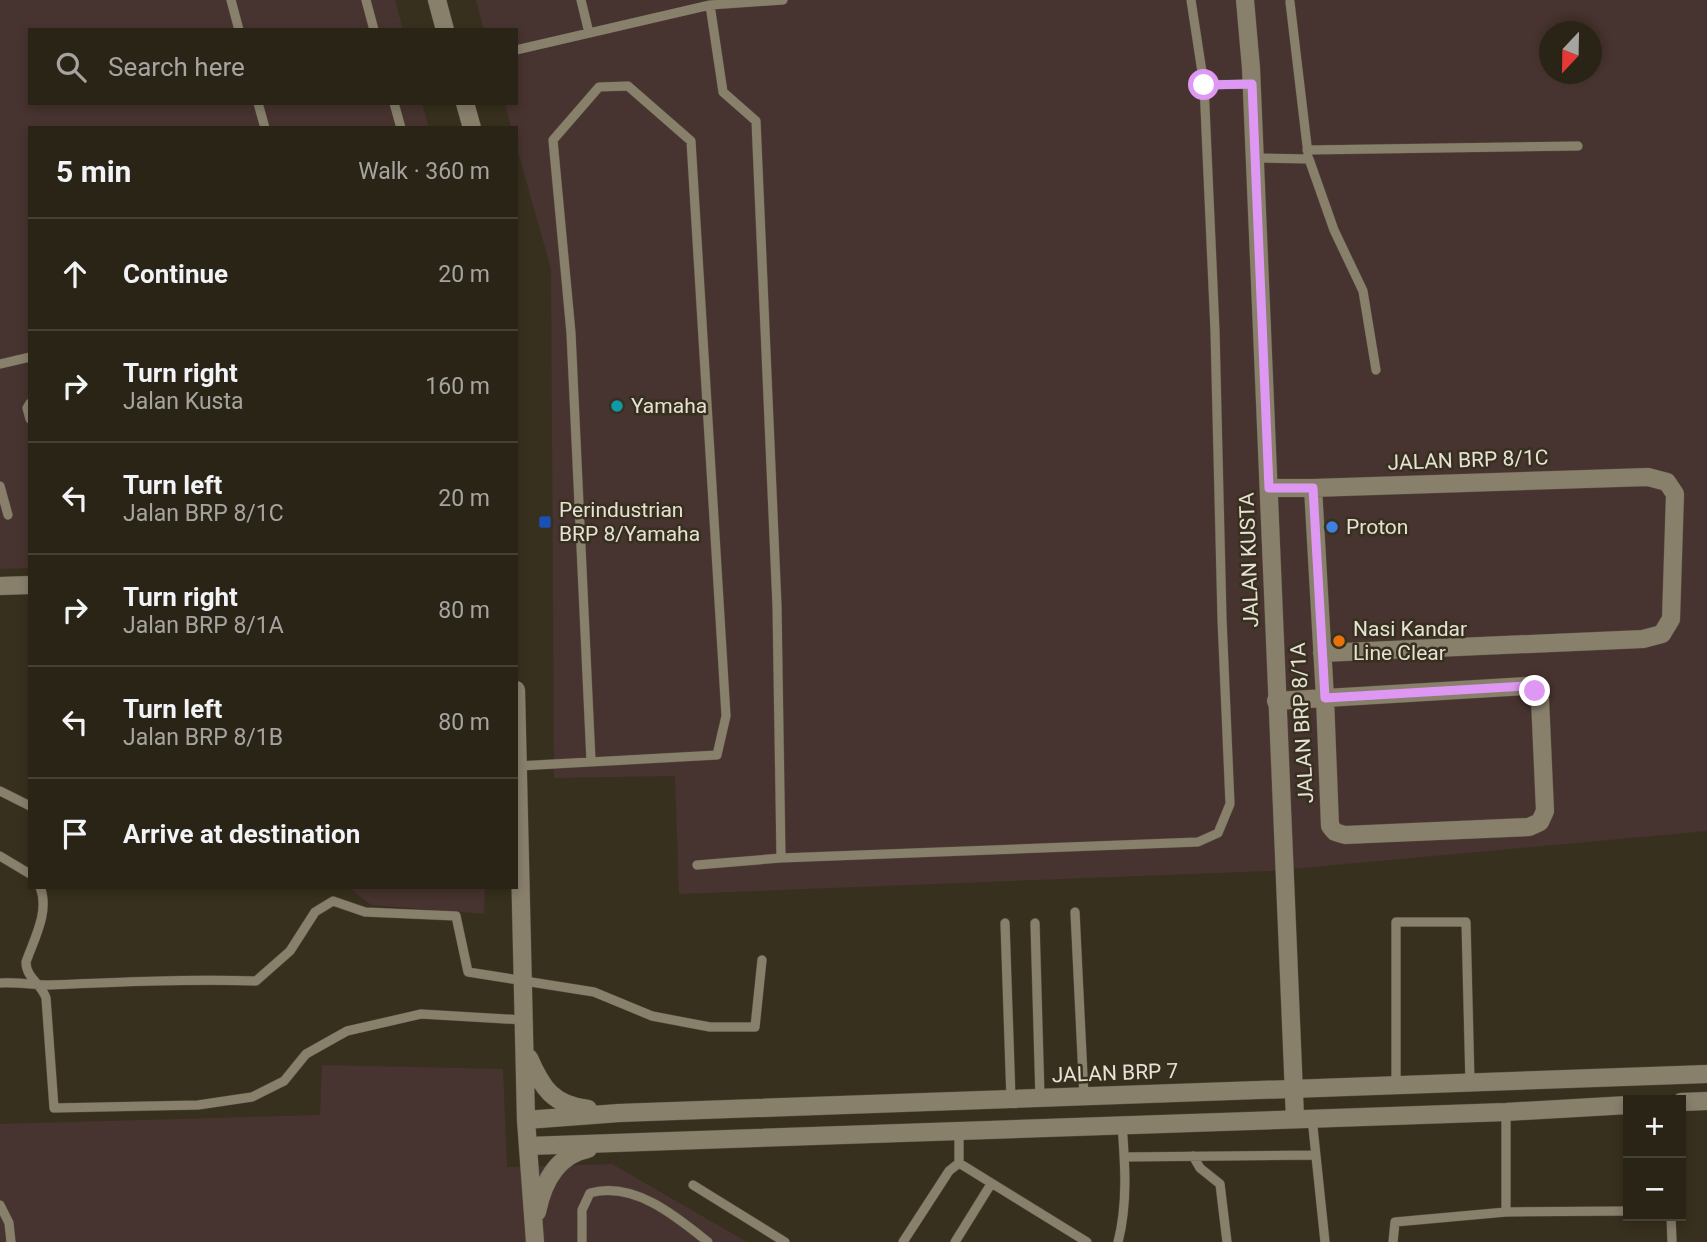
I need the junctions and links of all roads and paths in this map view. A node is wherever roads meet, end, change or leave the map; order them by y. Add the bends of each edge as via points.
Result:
1 (231, 0) edge
2 (366, 0) edge
3 (437, 0) edge
4 (581, 0) edge
5 (783, 0) edge
6 (1191, 0) edge
7 (1245, 0) edge
8 (1290, 2) dead end
9 (710, 5) junction
10 (238, 28) edge
11 (373, 28) edge
12 (444, 28) edge
13 (589, 33) junction
14 (518, 50) edge
15 (1252, 84) junction
16 (1204, 85) junction
17 (259, 105) edge
18 (395, 105) edge
19 (466, 105) edge
20 (264, 126) edge
21 (400, 126) edge
22 (471, 126) edge
23 (1578, 146) dead end
24 (1308, 155) junction
25 (1254, 158) junction
26 (28, 357) edge
27 (0, 364) edge
28 (1376, 370) dead end
29 (0, 486) edge
30 (1269, 488) junction
31 (1313, 488) junction
32 (8, 516) dead end
33 (28, 585) edge
34 (0, 586) edge
35 (1322, 653) junction
36 (1325, 698) junction
37 (1276, 701) junction
38 (591, 761) junction
39 (518, 765) edge
40 (0, 790) edge
41 (28, 805) edge
42 (518, 814) edge
43 (0, 856) edge
44 (781, 858) junction
45 (697, 865) dead end
46 (28, 873) edge
47 (40, 889) edge
48 (1075, 912) dead end
49 (1005, 923) dead end
50 (1035, 923) dead end
51 (762, 960) dead end
52 (523, 982) junction
53 (0, 984) edge
54 (39, 985) junction
55 (524, 1020) junction
56 (525, 1046) junction
57 (1707, 1074) edge
58 (1470, 1083) junction
59 (1396, 1085) junction
60 (1293, 1089) junction
61 (1084, 1097) junction
62 (1040, 1098) junction
63 (1011, 1099) junction
64 (1707, 1101) edge
65 (1686, 1102) edge
66 (1623, 1105) edge
67 (1506, 1112) junction
68 (619, 1113) junction
69 (1303, 1117) junction
70 (526, 1119) junction
71 (1122, 1124) junction
72 (959, 1132) junction
73 (629, 1142) junction
74 (528, 1146) junction
75 (1316, 1155) junction
76 (1193, 1156) junction
77 (1124, 1157) junction
78 (959, 1163) junction
79 (991, 1184) junction
80 (693, 1185) dead end
81 (0, 1205) edge
82 (1623, 1211) edge
83 (1506, 1212) junction
84 (1671, 1221) edge
85 (535, 1236) edge
86 (11, 1242) edge
87 (582, 1242) edge
88 (708, 1242) edge
89 (785, 1242) edge
90 (902, 1242) edge
91 (955, 1242) edge
92 (1087, 1242) edge
93 (1118, 1242) edge
94 (1227, 1242) edge
95 (1325, 1242) edge
96 (1393, 1242) edge
97 (1672, 1242) edge

1 - 10 lane
2 - 11 lane
3 - 12 main road
4 - 13 lane
5 - 9 lane
6 - 16 lane
7 - 15 main road, JALAN KUSTA
8 - 24 lane
9 - 13 lane
9 - 44 lane via 723,92 756,121 776,606
13 - 14 lane
15 - 16 lane
15 - 25 main road, JALAN KUSTA
16 - 44 lane via 1230,804 1218,834 1198,842
17 - 20 lane
18 - 21 lane
19 - 22 main road
23 - 24 lane
24 - 25 lane
24 - 28 lane via 1334,230 1363,291
25 - 30 main road, JALAN KUSTA
26 - 27 lane
29 - 32 lane
30 - 31 main road, JALAN BRP 8/1C
30 - 37 main road, JALAN KUSTA
31 - 35 main road, JALAN BRP 8/1A
31 - 35 main road, JALAN BRP 8/1C via 1648,477 1667,482 1675,494 1671,619 1662,634 1643,639
33 - 34 main road
35 - 36 main road, JALAN BRP 8/1A
36 - 36 main road, JALAN BRP 8/1A via 1527,686 1540,699 1545,811 1540,822 1529,827 1335,832 1330,825
36 - 37 main road
37 - 60 main road, JALAN KUSTA
38 - 38 lane via 571,333 553,140 599,87 628,86 691,141 726,716 717,755
38 - 39 lane
39 - 42 main road
40 - 41 lane
42 - 52 main road
43 - 46 lane
44 - 45 lane
47 - 54 lane via 43,912 26,962 29,975
48 - 61 lane
49 - 63 lane
50 - 62 lane
51 - 52 lane via 755,1027 710,1027 652,1016 594,992
52 - 54 lane via 468,972 456,916 365,912 333,901 315,912 290,950 256,981
52 - 55 main road
53 - 54 lane
54 - 55 lane via 46,998 54,1108 198,1105 252,1097 285,1082 306,1054 347,1031 421,1014
55 - 56 main road
56 - 68 main road via 538,1079 553,1097 570,1107
56 - 70 main road
57 - 58 main road, JALAN BRP 7
58 - 59 main road, JALAN BRP 7
58 - 59 lane via 1466,922 1396,922
59 - 60 main road, JALAN BRP 7
60 - 61 main road, JALAN BRP 7
60 - 69 main road, JALAN KUSTA
61 - 62 main road, JALAN BRP 7
62 - 63 main road, JALAN BRP 7
63 - 68 main road, JALAN BRP 7
64 - 65 main road
66 - 67 main road
67 - 69 main road
67 - 83 lane
68 - 70 main road, JALAN BRP 7
69 - 71 main road
69 - 75 lane
70 - 74 main road
71 - 72 main road
71 - 77 lane
72 - 73 main road
72 - 78 lane
73 - 74 main road
73 - 85 main road via 566,1156 540,1195
74 - 85 main road
75 - 76 lane
75 - 95 lane
76 - 77 lane
76 - 94 lane via 1220,1184
77 - 93 lane via 1124,1218
78 - 79 lane
78 - 90 lane
79 - 91 lane
79 - 92 lane
80 - 89 lane
81 - 86 lane
82 - 83 lane
83 - 96 lane via 1395,1223
84 - 97 lane
87 - 88 lane via 582,1210 590,1193 603,1189 653,1202

